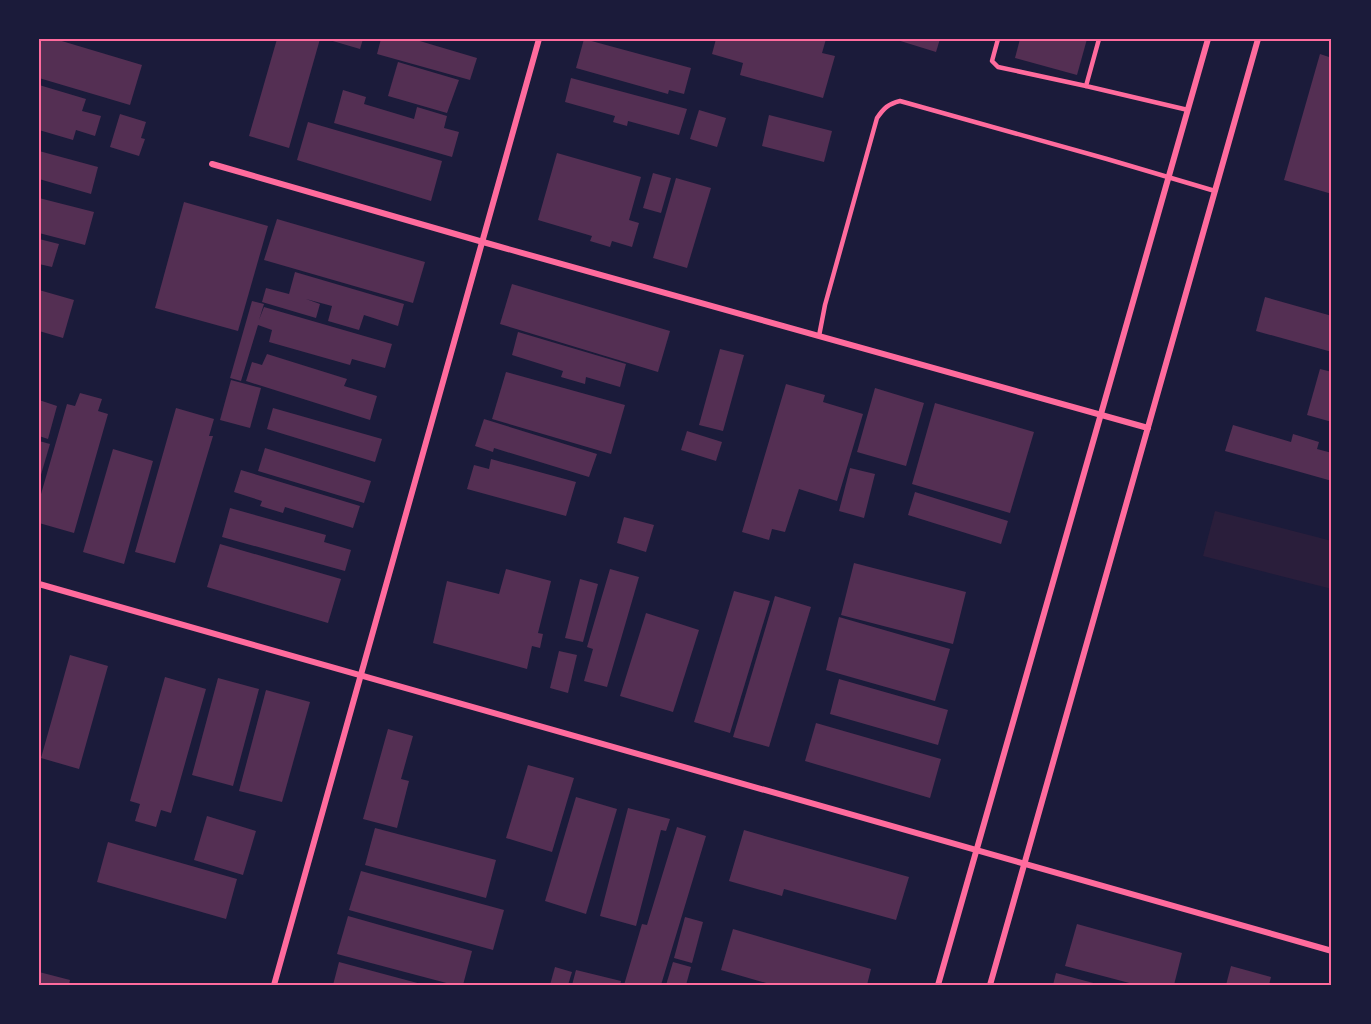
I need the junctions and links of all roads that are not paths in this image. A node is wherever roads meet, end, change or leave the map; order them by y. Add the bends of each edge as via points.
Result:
1 (539, 39) edge
2 (998, 39) edge
3 (1099, 39) edge
4 (1208, 39) edge
5 (1258, 39) edge
6 (1086, 86) junction
7 (1188, 110) junction
8 (212, 164) dead end
9 (1169, 177) junction
10 (1215, 191) junction
11 (483, 242) junction
12 (819, 336) junction
13 (1101, 414) junction
14 (1148, 428) junction
15 (39, 584) edge
16 (361, 673) junction
17 (977, 850) junction
18 (1024, 865) junction
19 (1332, 951) edge
20 (274, 985) edge
21 (938, 985) edge
22 (990, 985) edge

1 - 11 street
2 - 6 lane via 992,61 998,67
3 - 6 lane
4 - 7 street
5 - 10 street
6 - 7 lane
7 - 9 street
8 - 11 street
9 - 10 lane
9 - 12 lane via 900,101 891,103 877,118
9 - 13 street
10 - 14 street
11 - 12 street
11 - 16 street
12 - 13 street
13 - 14 street
13 - 17 street
14 - 18 street
15 - 16 street
16 - 17 street
16 - 20 street
17 - 18 street
17 - 21 street
18 - 19 street
18 - 22 street

